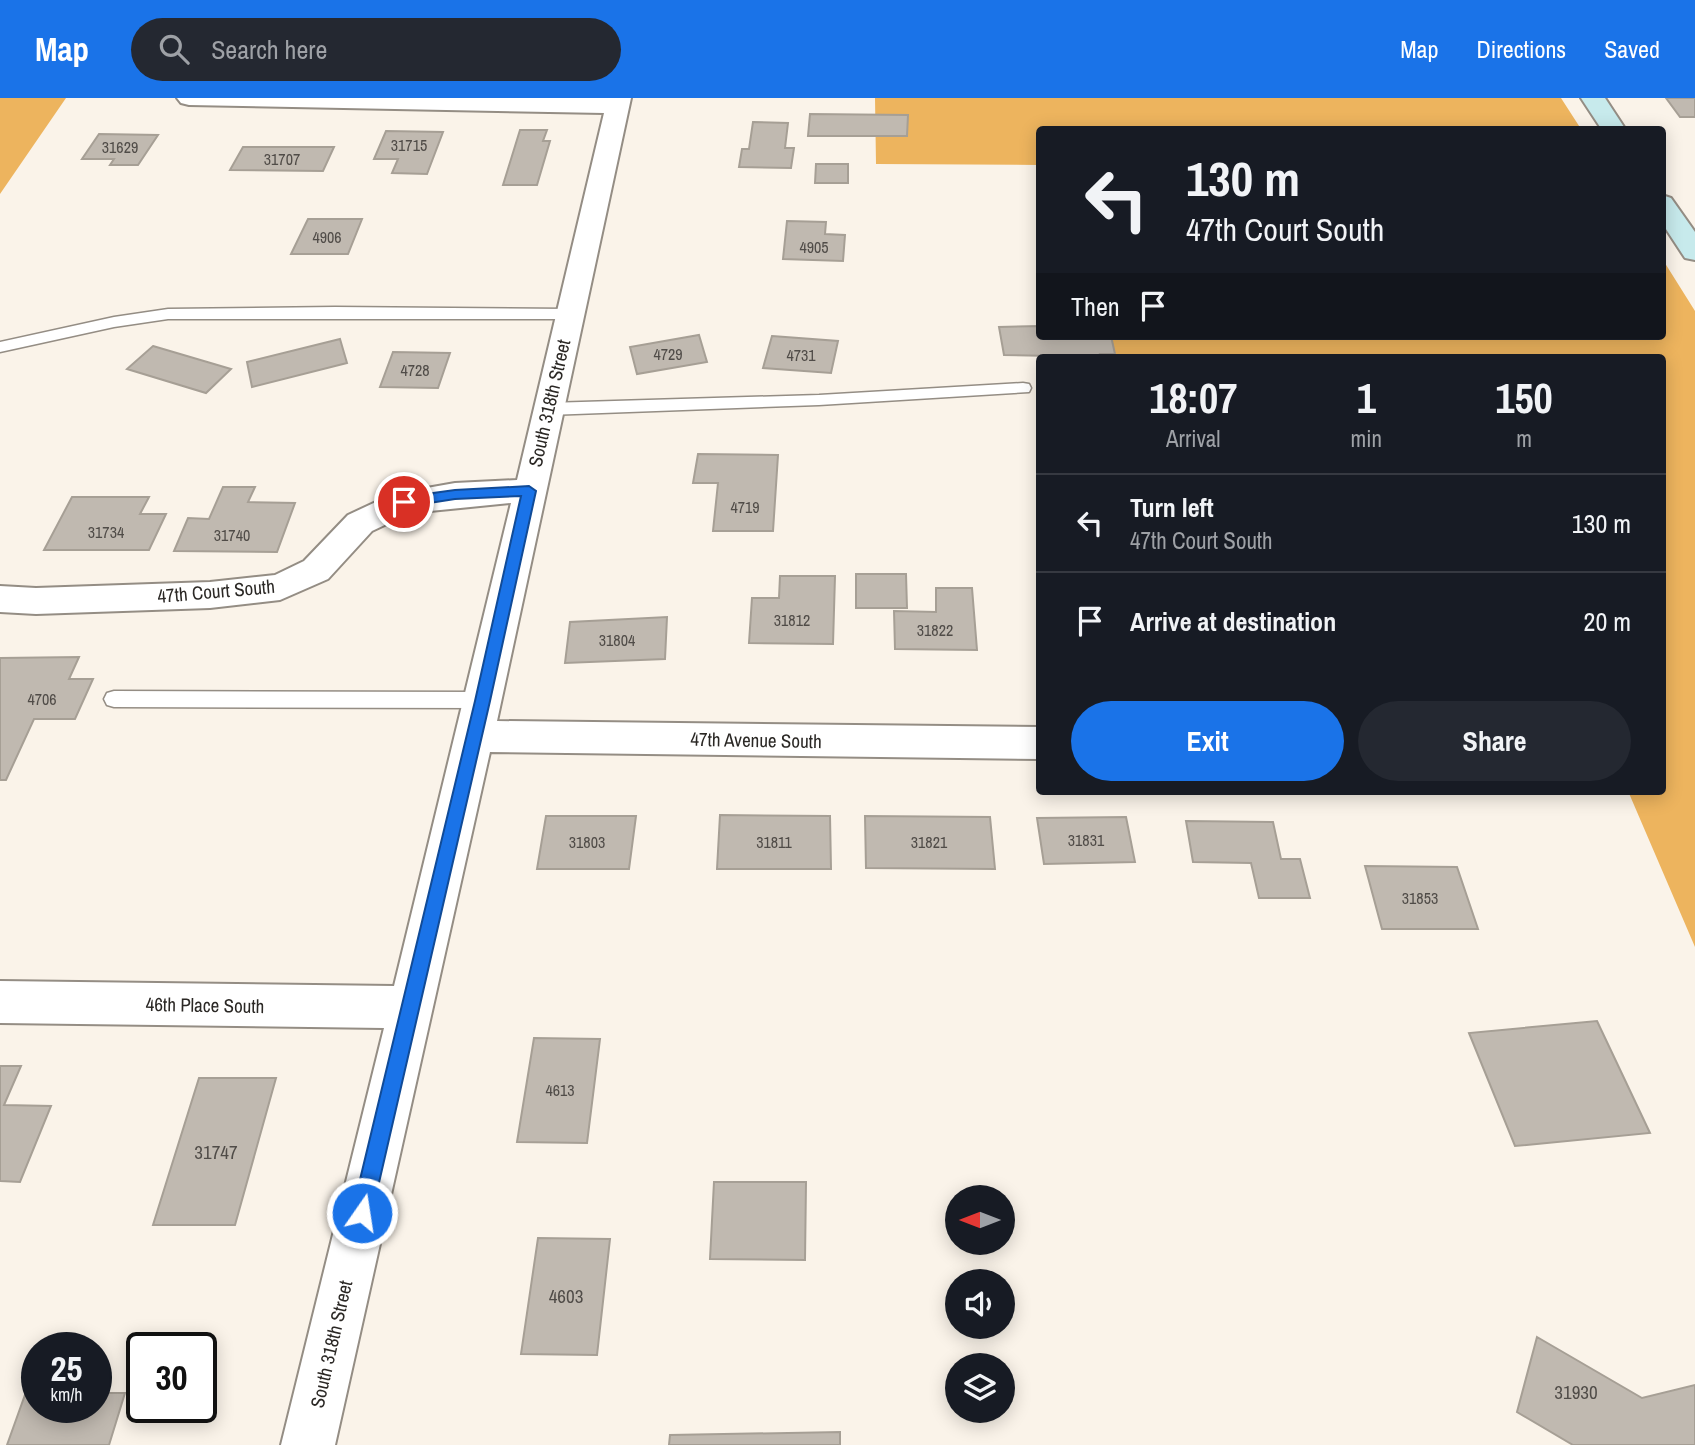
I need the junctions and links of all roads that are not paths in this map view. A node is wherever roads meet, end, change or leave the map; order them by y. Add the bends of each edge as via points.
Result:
1 (189, 98) edge
2 (1593, 98) edge
3 (618, 102) edge
4 (1611, 126) edge
5 (1666, 209) edge
6 (1695, 252) edge
7 (569, 314) junction
8 (0, 346) edge
9 (1023, 388) dead end
10 (548, 409) junction
11 (529, 491) junction
12 (0, 599) edge
13 (114, 699) dead end
14 (483, 701) junction
15 (472, 736) junction
16 (1036, 743) edge
17 (0, 1002) edge
18 (410, 1007) junction
19 (308, 1445) edge

1 - 3 street
2 - 4 main road
3 - 7 street, South 318th Street
5 - 6 main road
7 - 8 lane via 168,314
7 - 10 street, South 318th Street
9 - 10 lane
10 - 11 street, South 318th Street
11 - 12 street, 47th Court South via 404,502 360,523 316,570 280,587 210,595
11 - 14 street, South 318th Street
13 - 14 lane
14 - 15 street, South 318th Street
15 - 16 street, 47th Avenue South
15 - 18 street, South 318th Street
17 - 18 street, 46th Place South
18 - 19 street, South 318th Street

